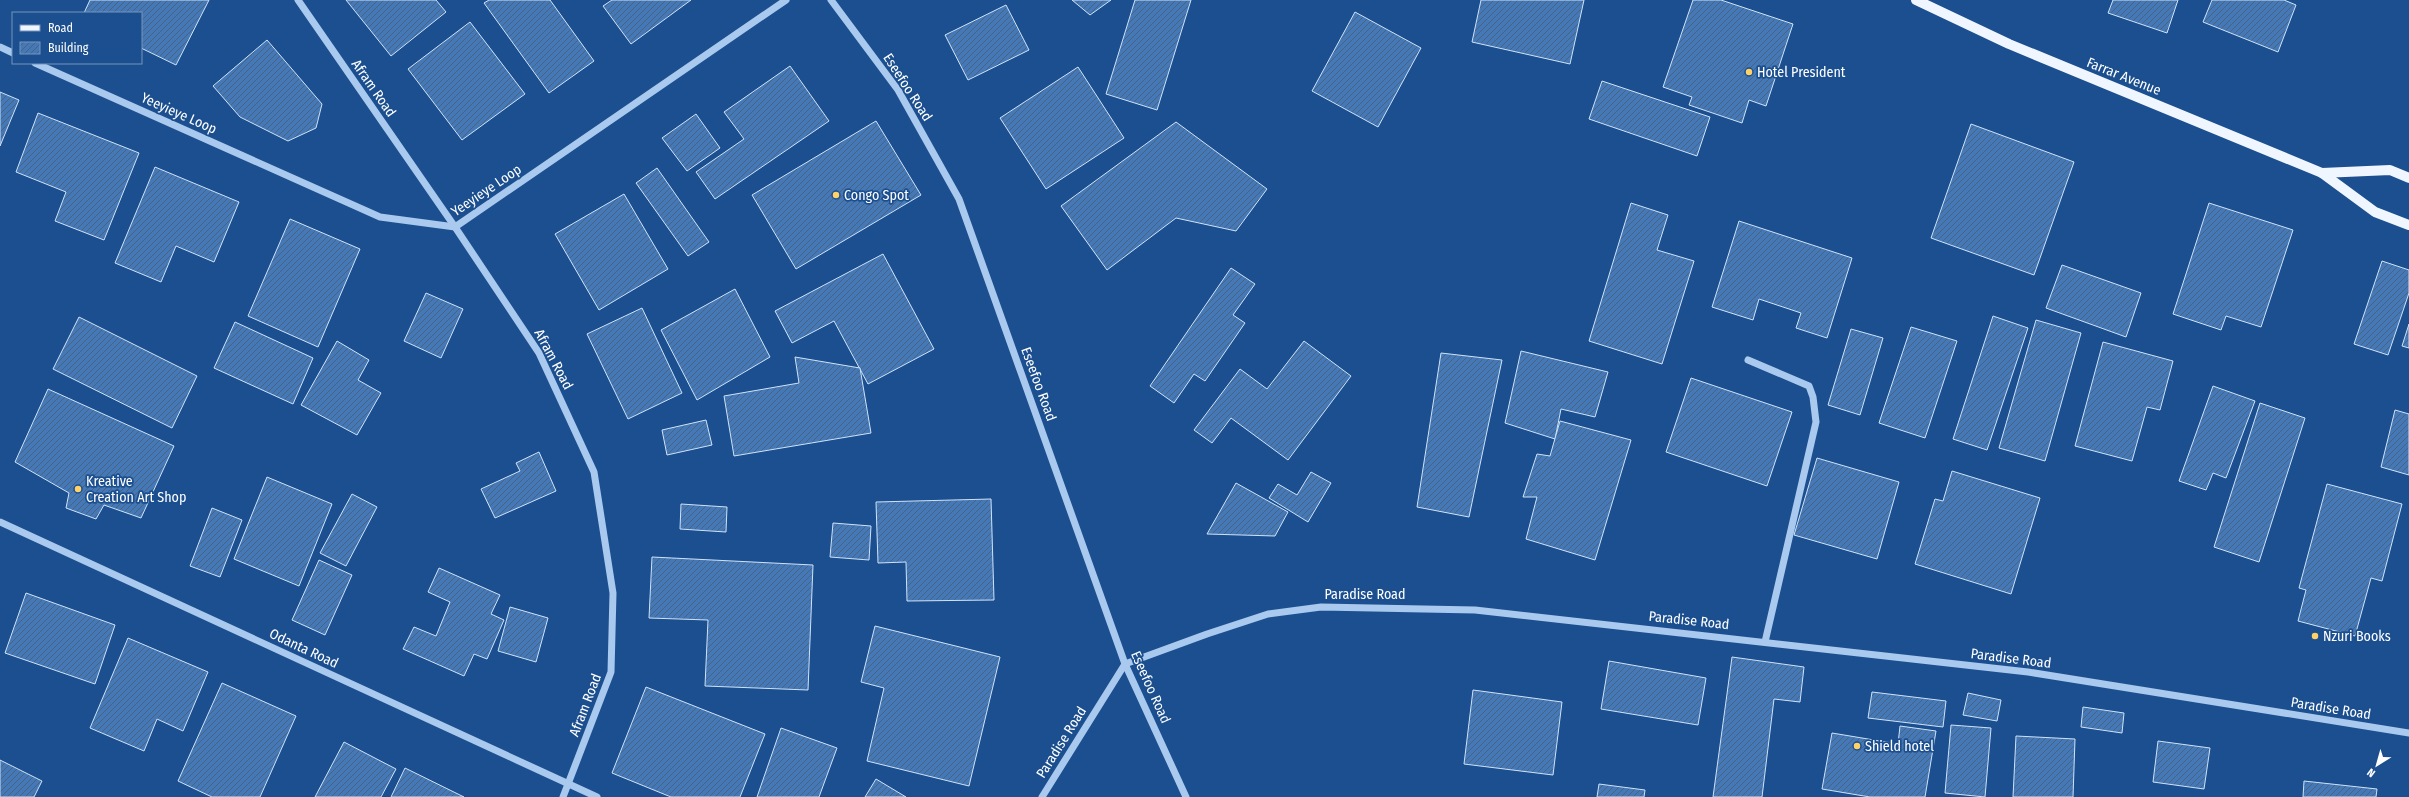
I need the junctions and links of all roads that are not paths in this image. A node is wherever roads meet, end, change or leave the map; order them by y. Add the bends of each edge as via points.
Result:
1 (298, 0) edge
2 (786, 0) edge
3 (831, 0) edge
4 (1916, 0) edge
5 (0, 47) edge
6 (12, 53) edge
7 (37, 64) edge
8 (2322, 173) junction
9 (2409, 178) edge
10 (2409, 225) edge
11 (455, 227) junction
12 (1748, 360) dead end
13 (0, 522) edge
14 (1765, 642) junction
15 (1126, 664) junction
16 (2409, 733) edge
17 (569, 784) junction
18 (563, 797) edge
19 (597, 797) edge
20 (1042, 797) edge
21 (1186, 797) edge

1 - 11 street, Afram Road
2 - 11 street, Yeeyieye Loop
3 - 15 street, Eseefoo Road via 898,90 959,199
4 - 8 main road, Farrar Avenue via 2009,44
5 - 6 street
7 - 11 street, Yeeyieye Loop via 380,217
8 - 9 main road, Farrar Avenue via 2390,170
8 - 10 main road, Farrar Avenue via 2374,212
11 - 17 street, Afram Road via 539,353 594,472 613,593 611,672
12 - 14 street via 1809,386 1816,422
13 - 17 street, Odanta Road
14 - 15 street, Paradise Road via 1475,610 1321,607 1268,614
14 - 16 street, Paradise Road via 2028,672
15 - 20 street, Paradise Road
15 - 21 street, Eseefoo Road
17 - 18 street, Afram Road
17 - 19 street, Odanta Road

